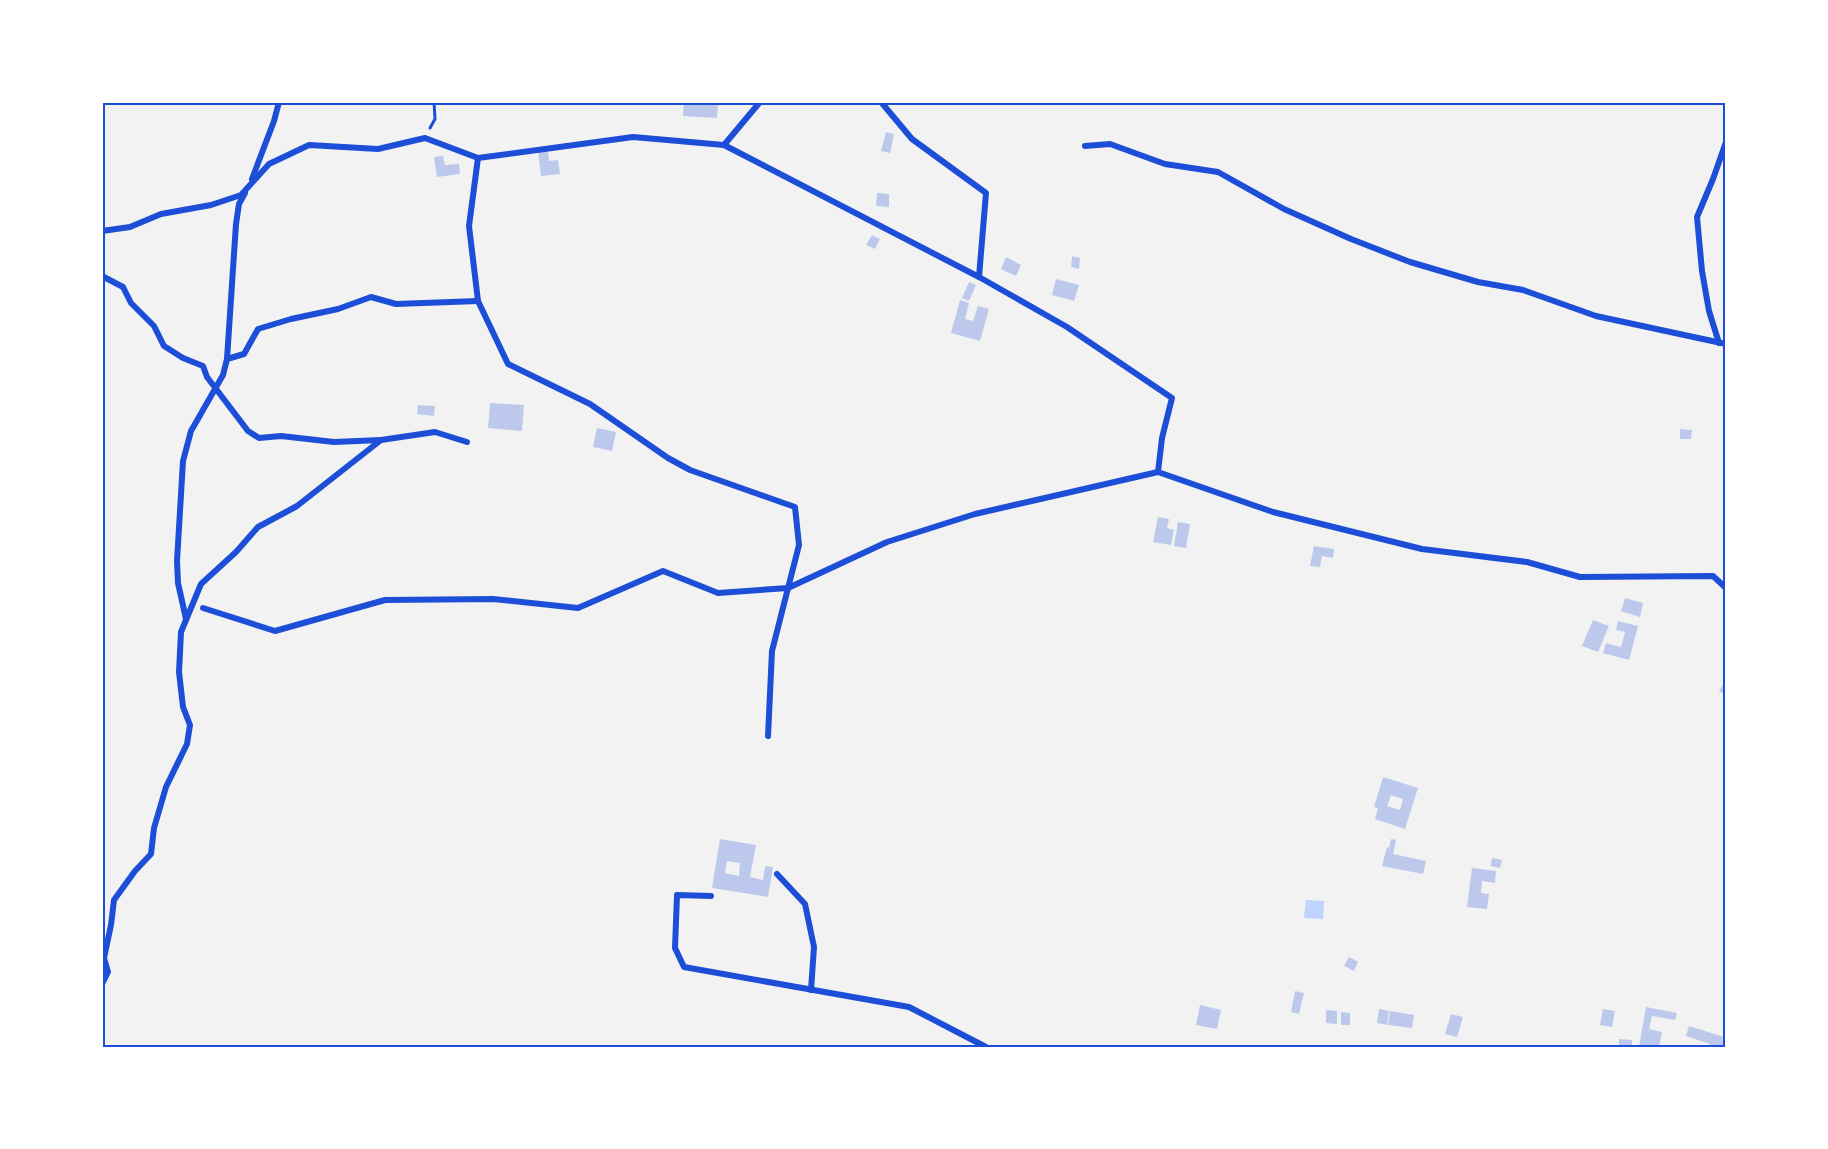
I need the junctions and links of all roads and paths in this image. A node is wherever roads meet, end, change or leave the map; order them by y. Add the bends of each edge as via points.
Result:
1 (279, 102) edge
2 (434, 102) edge
3 (760, 102) edge
4 (881, 102) edge
5 (425, 138) junction
6 (1726, 142) edge
7 (724, 145) junction
8 (1085, 146) dead end
9 (478, 158) junction
10 (250, 183) junction
11 (102, 231) edge
12 (102, 276) edge
13 (980, 277) junction
14 (478, 301) junction
15 (1722, 344) edge
16 (227, 359) junction
17 (216, 387) junction
18 (381, 440) junction
19 (467, 442) dead end
20 (1158, 472) junction
21 (788, 588) junction
22 (1726, 588) edge
23 (203, 608) dead end
24 (186, 620) junction
25 (768, 736) dead end
26 (777, 874) dead end
27 (711, 896) dead end
28 (102, 984) edge
29 (811, 990) junction
30 (986, 1047) edge

1 - 10 street
2 - 5 path via 435,119
3 - 7 street
4 - 13 street via 912,139 986,193
5 - 9 street
5 - 10 street via 378,149 309,145 269,164
6 - 15 street via 1697,217 1709,311
7 - 9 street via 633,136
7 - 13 street
8 - 15 street via 1110,144 1165,164 1218,172 1284,209 1410,261 1478,282 1523,290 1596,316
9 - 14 street via 470,226
10 - 11 street via 241,195 221,202
10 - 16 street via 238,204
12 - 17 street via 123,287 131,303 154,326 164,346 203,366
13 - 20 street via 1067,327 1172,398
14 - 16 street via 396,304 371,297 258,329 244,354
14 - 21 street via 508,364 590,404 690,470 795,507 799,545
16 - 17 street
17 - 18 street via 248,431 259,438
17 - 24 street via 191,431 183,461 177,561
18 - 19 street via 435,432
18 - 24 street via 297,506 258,527 201,584
20 - 21 street via 975,514 887,542
20 - 22 street via 1273,512 1422,549 1527,562 1580,577 1713,576
21 - 23 street via 718,593 663,571 578,608 493,599 385,600 275,631
21 - 25 street via 772,651
24 - 28 street via 181,632 179,672 183,707 190,725 187,744 166,787 151,854 114,900 104,958 108,972
26 - 29 street via 805,904 814,947
27 - 29 street via 677,895 675,948 684,967
29 - 30 street via 909,1007

